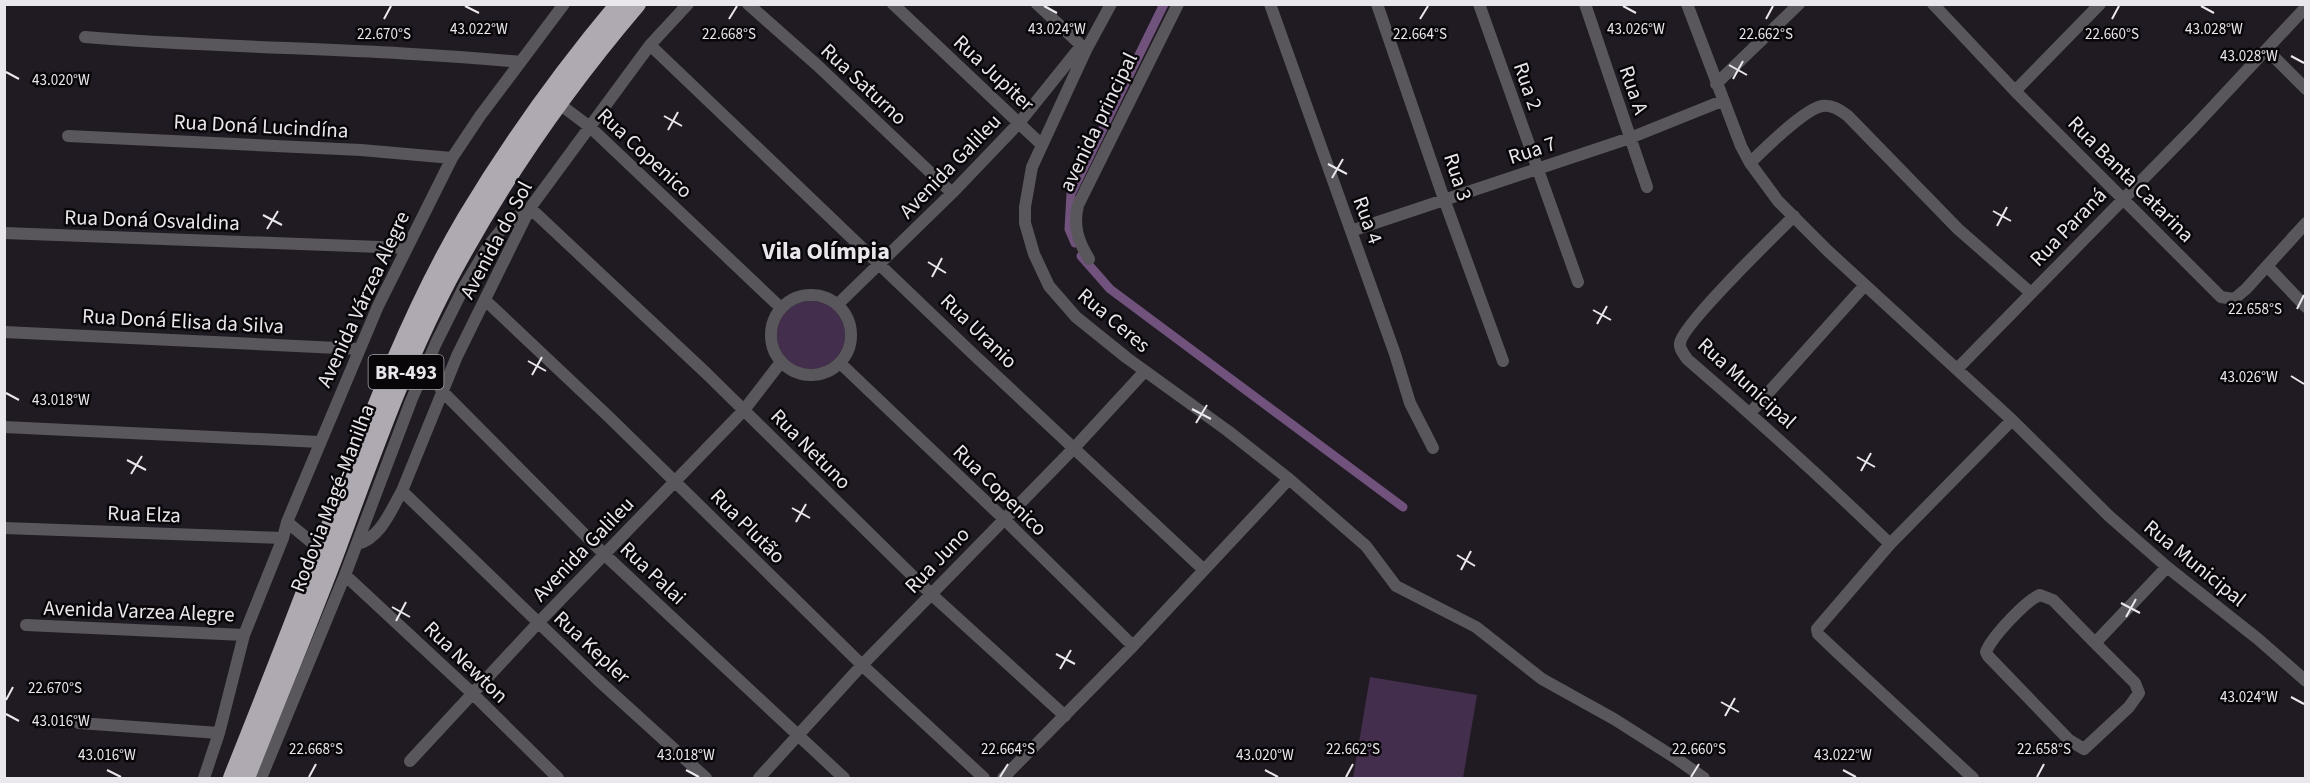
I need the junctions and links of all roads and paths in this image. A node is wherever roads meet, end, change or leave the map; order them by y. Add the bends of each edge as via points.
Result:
1 (564, 4) edge
2 (619, 4) edge
3 (637, 4) edge
4 (688, 4) edge
5 (748, 4) edge
6 (893, 4) edge
7 (1037, 4) edge
8 (1111, 4) edge
9 (1178, 4) edge
10 (1270, 4) edge
11 (1377, 4) edge
12 (1479, 4) edge
13 (1585, 4) edge
14 (1687, 4) edge
15 (1934, 4) edge
16 (2100, 4) edge
17 (1797, 5) edge
18 (2306, 7) edge
19 (86, 37) dead end
20 (650, 45) junction
21 (1084, 48) junction
22 (2267, 50) junction
23 (520, 62) junction
24 (1716, 84) junction
25 (2306, 89) edge
26 (2015, 91) junction
27 (1722, 101) junction
28 (558, 103) junction
29 (1019, 123) junction
30 (590, 127) junction
31 (68, 136) dead end
32 (1630, 138) junction
33 (1042, 145) junction
34 (452, 158) junction
35 (1750, 163) junction
36 (1538, 169) junction
37 (1647, 187) dead end
38 (952, 193) junction
39 (1444, 199) junction
40 (2123, 199) junction
41 (530, 208) junction
42 (1794, 216) junction
43 (2306, 224) edge
44 (1351, 231) junction
45 (4, 233) edge
46 (407, 248) junction
47 (1089, 259) dead end
48 (881, 264) junction
49 (2267, 266) junction
50 (1578, 282) dead end
51 (1865, 285) junction
52 (2031, 293) junction
53 (485, 300) junction
54 (838, 304) junction
55 (781, 308) junction
56 (2306, 308) edge
57 (4, 332) edge
58 (359, 349) junction
59 (781, 362) junction
60 (1503, 362) dead end
61 (840, 363) junction
62 (1957, 369) junction
63 (1145, 371) junction
64 (441, 390) junction
65 (744, 410) junction
66 (1751, 412) junction
67 (2012, 420) junction
68 (4, 428) edge
69 (320, 442) junction
70 (1075, 447) junction
71 (1432, 448) dead end
72 (1289, 479) junction
73 (675, 482) junction
74 (402, 491) junction
75 (1004, 519) junction
76 (287, 522) junction
77 (4, 528) edge
78 (283, 538) junction
79 (357, 544) junction
80 (1890, 544) junction
81 (321, 550) junction
82 (604, 554) junction
83 (2167, 567) junction
84 (1204, 570) junction
85 (345, 575) junction
86 (931, 594) junction
87 (538, 623) junction
88 (26, 625) dead end
89 (244, 635) junction
90 (2095, 643) junction
91 (1133, 646) junction
92 (862, 665) junction
93 (2306, 681) edge
94 (472, 693) junction
95 (1065, 716) junction
96 (79, 723) dead end
97 (219, 733) junction
98 (799, 735) junction
99 (410, 761) dead end
100 (204, 778) edge
101 (232, 778) edge
102 (246, 778) edge
103 (261, 778) edge
104 (558, 778) edge
105 (706, 778) edge
106 (759, 778) edge
107 (844, 778) edge
108 (984, 778) edge
109 (1004, 778) edge
110 (1704, 778) edge
111 (1973, 778) edge

1 - 23 street, Avenida Várzea Alegre
2 - 81 highway, Rodovia Magé-Manilha / BR-493 via 546,95 466,219 394,364
3 - 28 highway, Rodovia Magé-Manilha / BR-493
4 - 20 street, Avenida do Sol
5 - 38 street, Rua Saturno
6 - 29 street, Rua Jupiter
7 - 21 street
8 - 21 street, Rua Ceres
9 - 47 street, avenida principal via 1078,205 1077,236
10 - 44 street, Rua 4
11 - 39 street, Rua 3
12 - 36 street, Rua 2
13 - 32 street, Rua A
14 - 24 street, Rua Municipal
15 - 26 street, Rua Banta Catarina
16 - 26 street
17 - 24 street
18 - 22 street, Rua Paraná
19 - 23 street
20 - 30 street, Avenida do Sol
20 - 48 street, Rua Uranio
21 - 29 street, Avenida Galileu
21 - 33 street, Rua Ceres
22 - 25 street
22 - 40 street, Rua Paraná
23 - 34 street, Avenida Várzea Alegre
24 - 27 street, Rua Municipal
26 - 40 street, Rua Banta Catarina
27 - 32 street, Rua 7
27 - 35 street, Rua Municipal
28 - 30 street, Rua Copenico
28 - 102 highway, Rodovia Magé-Manilha / BR-493 via 478,226 430,316
29 - 33 street, Rua Jupiter
29 - 38 street, Avenida Galileu
30 - 41 street, Avenida do Sol
30 - 55 street, Rua Copenico
31 - 34 street, Rua Doná Lucindína
32 - 36 street, Rua 7
32 - 37 street, Rua A
33 - 63 street, Rua Ceres via 1032,167 1024,207 1025,223 1040,268 1049,286 1076,317
34 - 46 street, Avenida Várzea Alegre
35 - 42 street, Rua Municipal
35 - 52 street via 1814,109 1834,107 1848,116 1958,229
36 - 39 street, Rua 7
36 - 50 street, Rua 2
38 - 48 street, Avenida Galileu
39 - 44 street, Rua 7
39 - 60 street, Rua 3
40 - 49 street, Rua Banta Catarina via 2221,297 2234,299
40 - 52 street, Rua Paraná
41 - 53 street, Avenida do Sol
41 - 65 street, Rua Netuno
41 - 79 street via 498,233 454,305 411,401
42 - 51 street, Rua Municipal
42 - 66 street, Rua Municipal via 1745,265 1680,341 1687,359
43 - 49 street, Rua Banta Catarina
44 - 71 street, Rua 4 via 1410,403
45 - 46 street, Rua Doná Osvaldina
46 - 58 street, Avenida Várzea Alegre
48 - 54 street, Avenida Galileu
48 - 70 street, Rua Uranio
49 - 56 street
51 - 62 street, Rua Municipal
51 - 66 street
52 - 62 street, Rua Paraná
53 - 64 street, Avenida do Sol
53 - 73 street, Rua Plutão
54 - 55 street via 809,295 794,298
54 - 61 street via 851,330
55 - 59 street via 771,335
57 - 58 street, Rua Doná Elisa da Silva
58 - 69 street, Avenida Várzea Alegre
59 - 61 street via 796,373 814,375
59 - 65 street, Avenida Galileu
61 - 75 street, Rua Copenico
62 - 67 street, Rua Municipal
63 - 70 street, Rua Juno
63 - 72 street, Rua Ceres
64 - 74 street, Avenida do Sol
64 - 82 street, Rua Palai
65 - 73 street, Avenida Galileu
65 - 86 street, Rua Netuno
66 - 80 street, Rua Municipal
67 - 80 street
67 - 83 street, Rua Municipal
68 - 69 street
69 - 76 street, Avenida Várzea Alegre
70 - 75 street, Rua Juno
70 - 84 street, Rua Uranio
72 - 84 street
72 - 110 street, Rua Ceres via 1366,546 1401,590 1485,633 1542,679 1614,719
73 - 82 street, Avenida Galileu
73 - 92 street, Rua Plutão
74 - 79 street via 375,534
74 - 87 street, Rua Kepler
75 - 86 street, Rua Juno
75 - 91 street, Rua Copenico
76 - 78 street, Avenida Várzea Alegre
76 - 81 street
77 - 78 street, Rua Elza
78 - 89 street, Avenida Várzea Alegre
79 - 85 street
80 - 111 street via 1816,631
81 - 101 highway, Rodovia Magé-Manilha / BR-493
82 - 87 street, Avenida Galileu
82 - 98 street, Rua Palai
83 - 90 street
83 - 93 street, Rua Municipal
84 - 91 street
85 - 94 street, Rua Newton
85 - 103 street
86 - 92 street, Rua Juno
86 - 95 street, Rua Netuno
87 - 94 street, Avenida Galileu
87 - 105 street, Rua Kepler
88 - 89 street, Avenida Varzea Alegre
89 - 97 street, Avenida Varzea Alegre
90 - 90 street via 2053,600 2040,595 2012,619 1986,652 2069,740 2084,749 2139,693 2135,682
91 - 95 street
92 - 98 street, Rua Juno
92 - 108 street, Rua Plutão
94 - 99 street, Avenida Galileu
94 - 104 street, Rua Newton
95 - 109 street
96 - 97 street
97 - 100 street, Avenida Varzea Alegre
98 - 106 street, Rua Juno
98 - 107 street, Rua Palai

